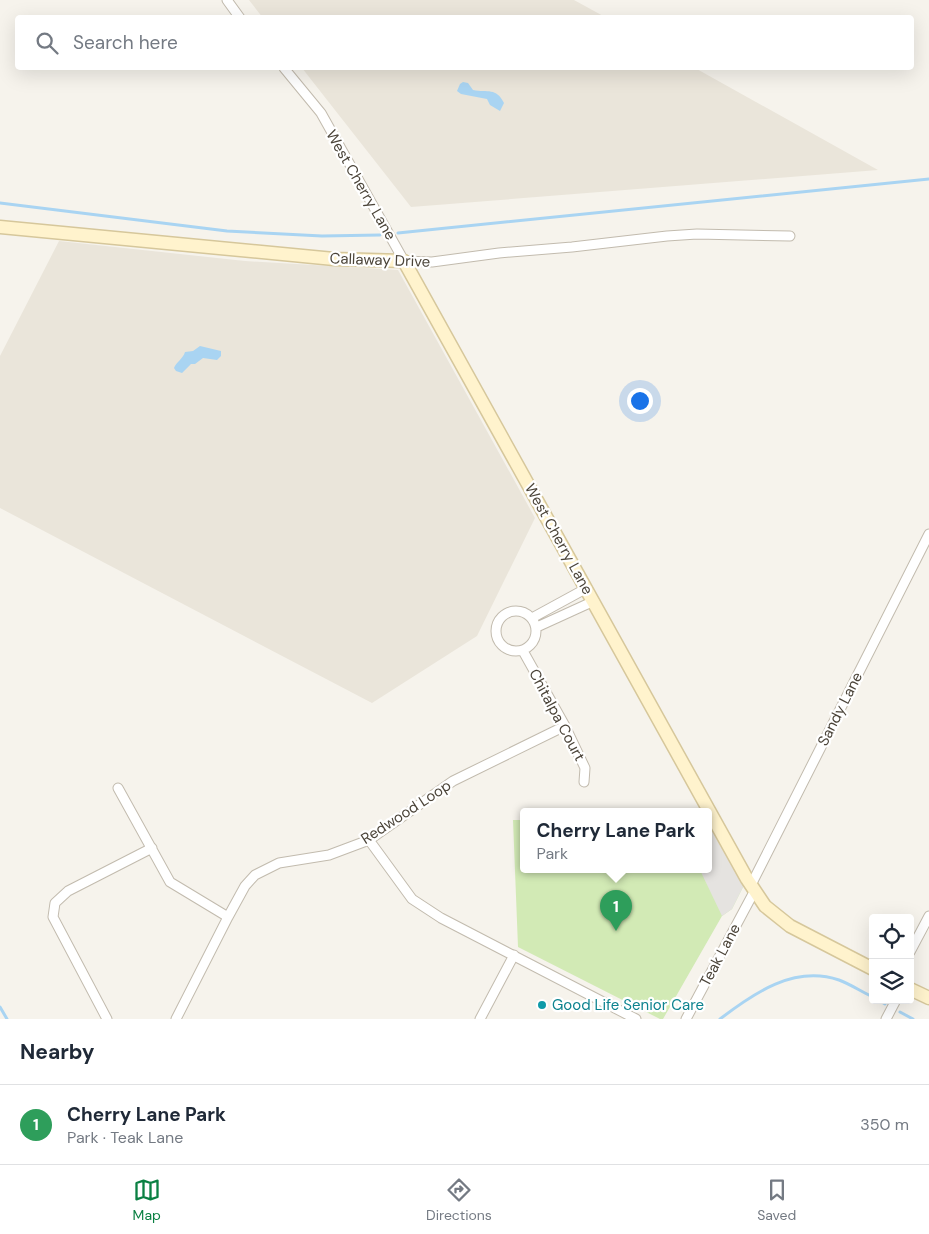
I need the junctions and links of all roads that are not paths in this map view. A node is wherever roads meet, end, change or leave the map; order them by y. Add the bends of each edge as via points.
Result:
1 (227, 0) edge
2 (238, 15) edge
3 (286, 70) edge
4 (0, 227) edge
5 (790, 236) dead end
6 (404, 261) junction
7 (929, 534) edge
8 (587, 588) junction
9 (594, 601) junction
10 (532, 618) junction
11 (537, 627) junction
12 (523, 651) junction
13 (565, 726) junction
14 (584, 782) dead end
15 (118, 788) dead end
16 (709, 808) edge
17 (712, 814) edge
18 (369, 840) junction
19 (152, 848) junction
20 (753, 888) junction
21 (929, 916) edge
22 (228, 917) junction
23 (914, 944) edge
24 (514, 955) junction
25 (869, 967) edge
26 (914, 991) edge
27 (929, 998) edge
28 (894, 1004) edge
29 (106, 1019) edge
30 (176, 1019) edge
31 (480, 1019) edge
32 (636, 1019) edge
33 (686, 1019) edge
34 (886, 1019) edge

1 - 2 street
3 - 6 street, West Cherry Lane via 320,112
4 - 6 street, Callaway Drive via 334,259
5 - 6 street, Callaway Drive via 667,236 439,261
6 - 8 street, West Cherry Lane
7 - 20 street, Sandy Lane
8 - 9 street, West Cherry Lane
8 - 10 street
9 - 11 street
9 - 16 street, West Cherry Lane
10 - 11 street
10 - 12 street via 518,611 510,612 498,622 497,638 501,645 507,650
11 - 12 street via 530,647
12 - 13 street, Chitalpa Court
13 - 14 street, Chitalpa Court via 585,768
13 - 18 street, Redwood Loop via 452,781
15 - 19 street
17 - 20 street, West Cherry Lane
18 - 22 street, Redwood Loop via 329,855 279,863 255,875
18 - 24 street via 412,899 441,918
19 - 22 street via 170,882
19 - 29 street via 68,891 55,903 53,917
20 - 25 street, West Cherry Lane via 765,906 790,926
20 - 33 street, Teak Lane
21 - 23 street
22 - 30 street, Redwood Loop
24 - 31 street
24 - 32 street
26 - 27 street
28 - 34 street

